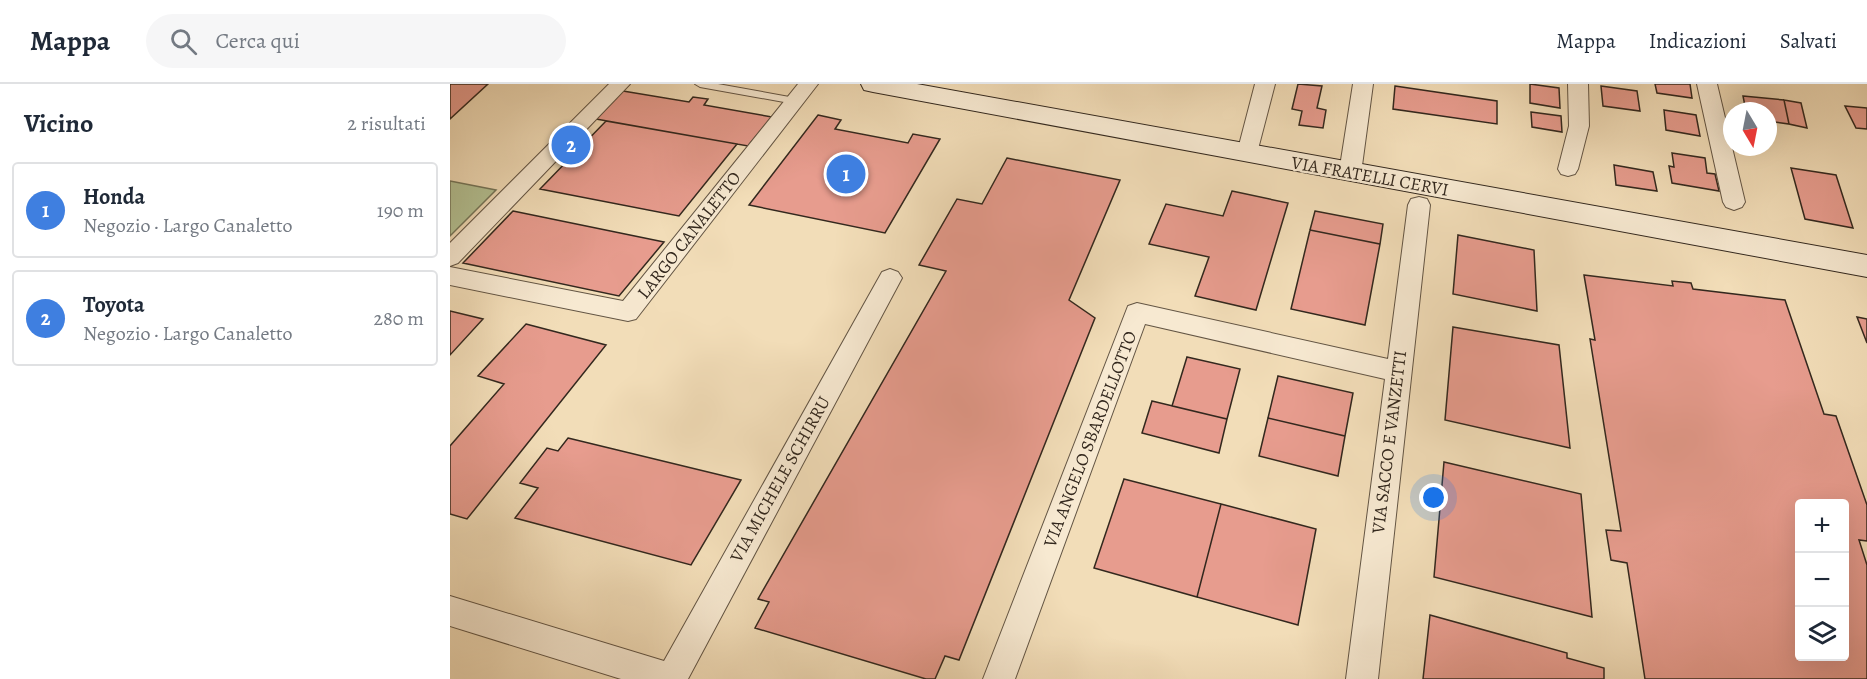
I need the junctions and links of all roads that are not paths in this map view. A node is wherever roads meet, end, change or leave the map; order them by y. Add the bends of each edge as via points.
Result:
1 (620, 84) edge
2 (700, 84) edge
3 (873, 84) edge
4 (1265, 84) edge
5 (1363, 84) edge
6 (1578, 84) edge
7 (1707, 84) edge
8 (801, 92) edge
9 (1247, 153) junction
10 (1568, 169) dead end
11 (1350, 173) junction
12 (1734, 202) dead end
13 (1419, 205) dead end
14 (450, 257) edge
15 (1867, 266) edge
16 (450, 276) edge
17 (890, 279) dead end
18 (1397, 371) junction
19 (450, 611) edge
20 (672, 679) edge
21 (999, 679) edge
22 (1362, 679) edge

1 - 14 street
2 - 8 lane, LARGO CANALETTO
3 - 9 main road, VIA FRATELLI CERVI
4 - 9 street
5 - 11 street
6 - 10 street via 1579,126
7 - 12 street
8 - 16 street, LARGO CANALETTO via 628,312
9 - 11 main road, VIA FRATELLI CERVI
11 - 15 main road, VIA FRATELLI CERVI
13 - 18 street, VIA SACCO E VANZETTI
17 - 20 street, VIA MICHELE SCHIRRU
18 - 21 street, VIA ANGELO SBARDELLOTTO via 1137,313
18 - 22 street, VIA SACCO E VANZETTI
19 - 20 street

